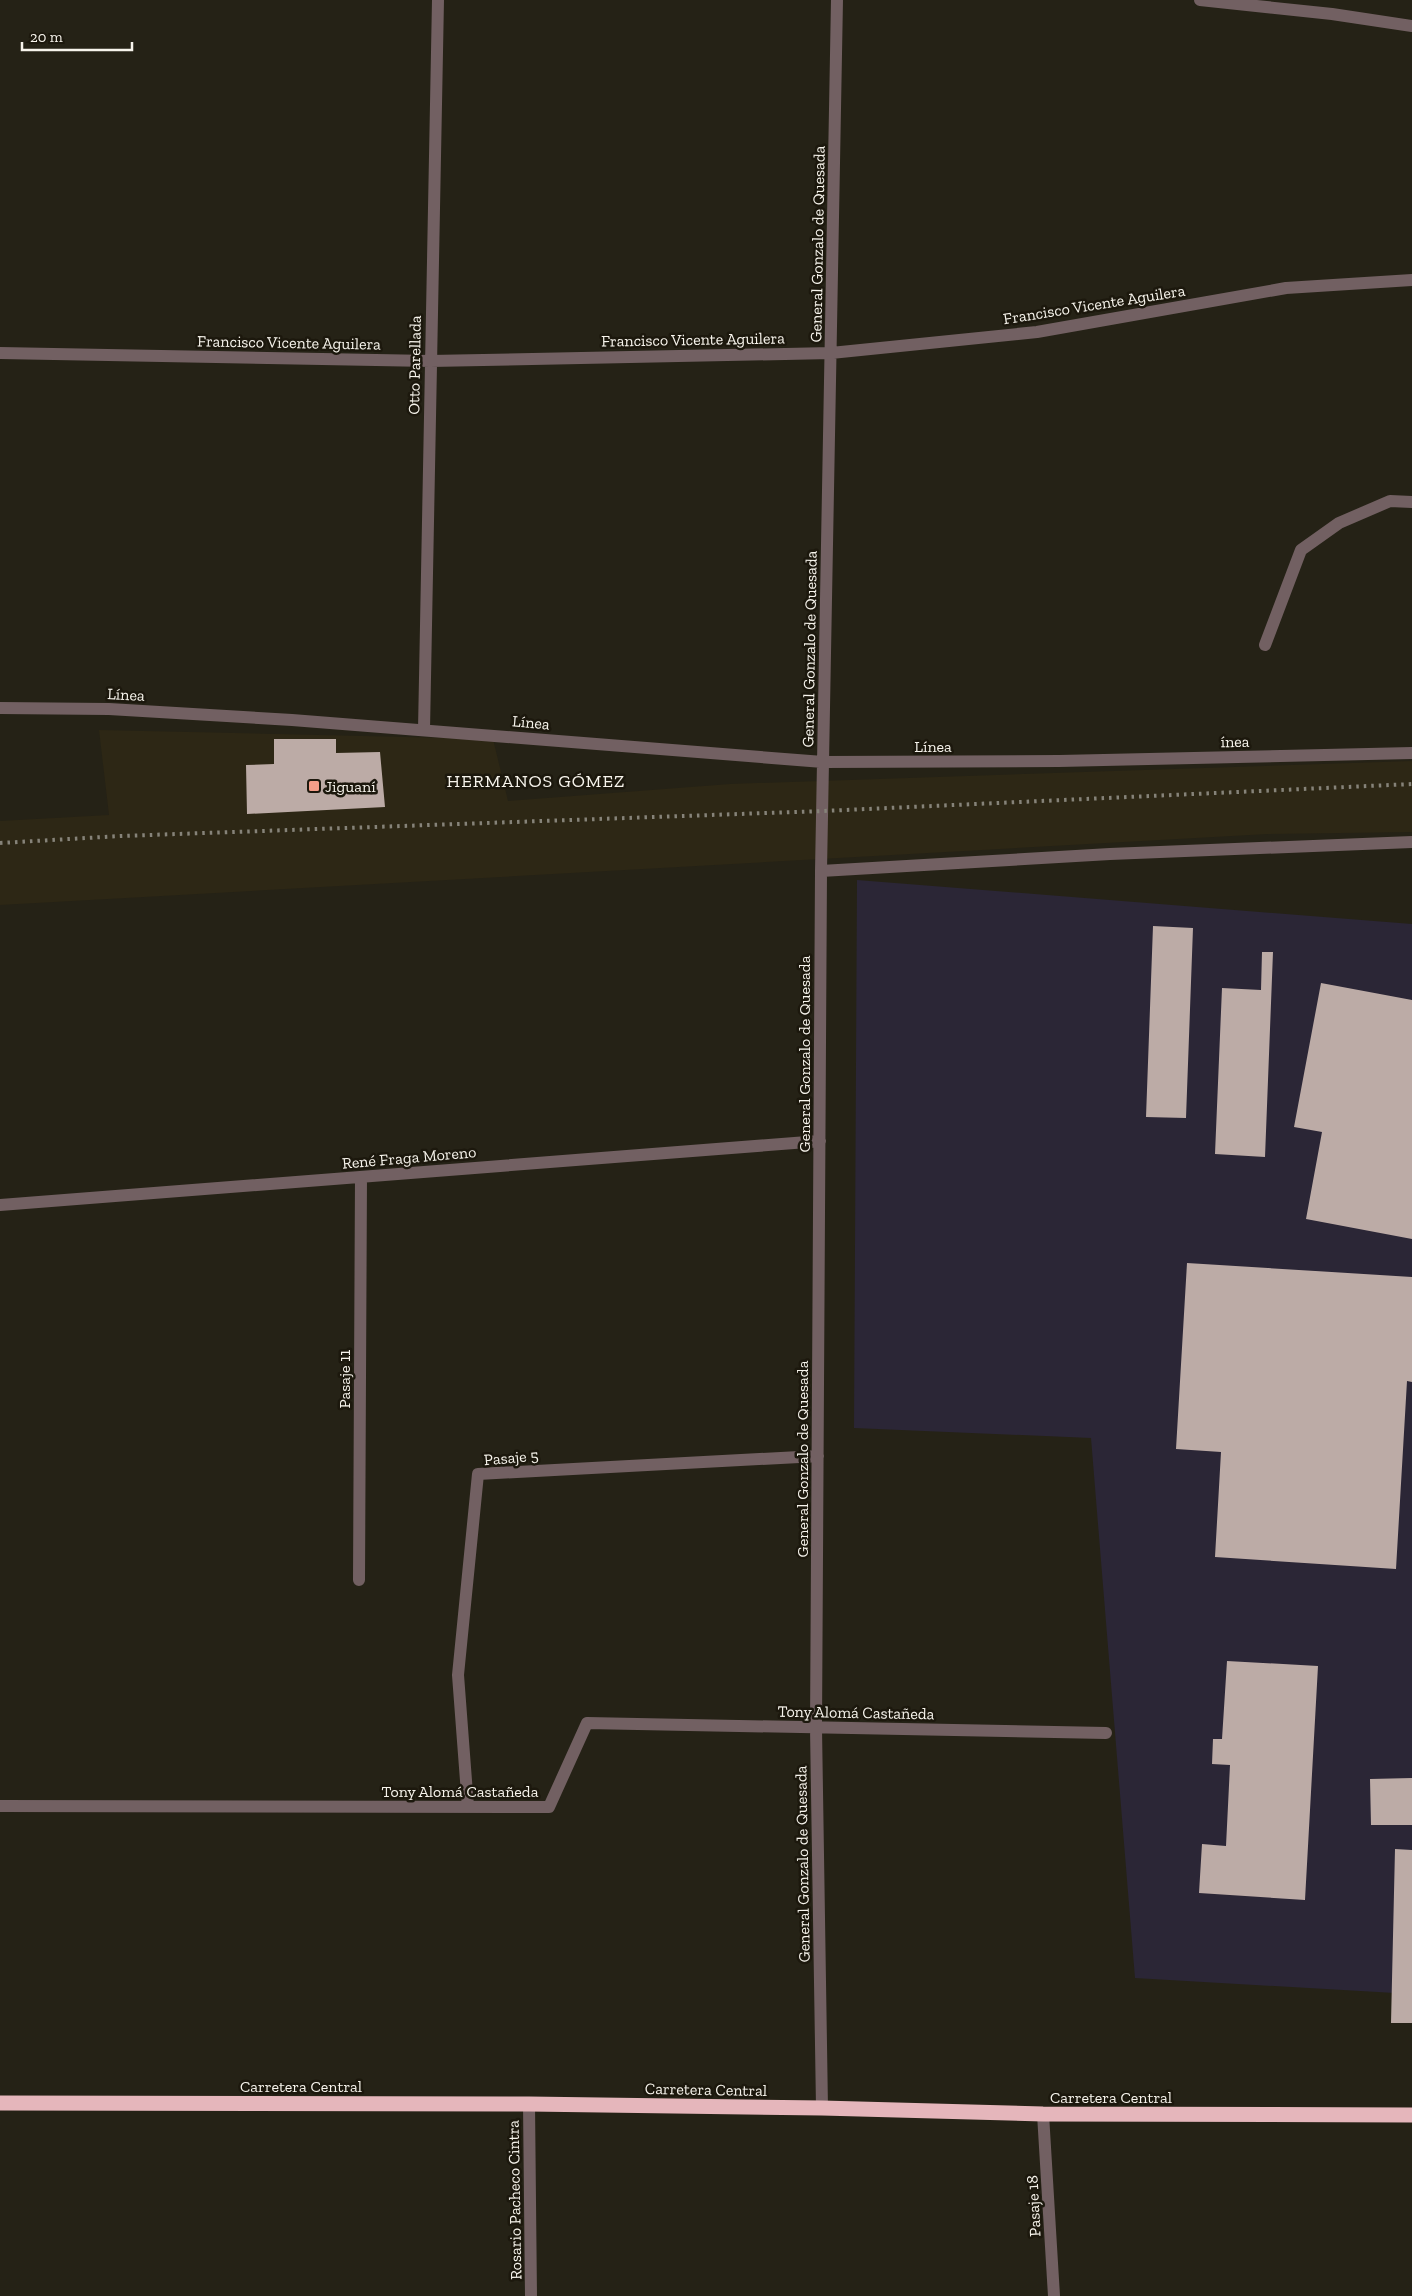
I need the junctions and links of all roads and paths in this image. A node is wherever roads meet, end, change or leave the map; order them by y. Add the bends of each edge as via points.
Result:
1 (438, 0) edge
2 (837, 0) edge
3 (1200, 0) edge
4 (1334, 0) edge
5 (1332, 14) junction
6 (1412, 26) edge
7 (1412, 280) edge
8 (831, 352) junction
9 (0, 353) edge
10 (430, 361) junction
11 (1412, 502) edge
12 (1265, 645) dead end
13 (0, 708) edge
14 (424, 730) junction
15 (1412, 753) edge
16 (1059, 761) joint
17 (823, 762) junction
18 (1412, 842) edge
19 (821, 871) junction
20 (820, 1141) junction
21 (361, 1177) junction
22 (0, 1205) edge
23 (818, 1456) junction
24 (360, 1580) dead end
25 (816, 1728) junction
26 (1106, 1733) dead end
27 (0, 1806) edge
28 (468, 1807) junction
29 (0, 2104) edge
30 (529, 2104) junction
31 (822, 2108) junction
32 (1043, 2114) junction
33 (1412, 2115) edge
34 (532, 2296) edge
35 (1054, 2296) edge

1 - 10 street, Otto Parellada
2 - 8 street, General Gonzalo de Quesada
3 - 5 street
4 - 5 street
5 - 6 street
7 - 8 street, Francisco Vicente Aguilera via 1286,288 1037,332
8 - 10 street, Francisco Vicente Aguilera
8 - 17 street, General Gonzalo de Quesada
9 - 10 street, Francisco Vicente Aguilera
10 - 14 street, Otto Parellada
11 - 12 street via 1390,501 1338,523 1302,550
13 - 14 street, Línea via 109,709
14 - 17 street, Línea
15 - 16 street, ínea
16 - 17 street, Línea
17 - 19 street, General Gonzalo de Quesada
18 - 19 street via 1110,854
19 - 20 street, General Gonzalo de Quesada
20 - 21 street, René Fraga Moreno
20 - 23 street, General Gonzalo de Quesada
21 - 22 street, René Fraga Moreno
21 - 24 street, Pasaje 11
23 - 25 street, General Gonzalo de Quesada
23 - 28 street, Pasaje 5 via 478,1474 458,1675
25 - 26 street, Tony Alomá Castañeda
25 - 28 street, Tony Alomá Castañeda via 587,1723 549,1807
25 - 31 street, General Gonzalo de Quesada
27 - 28 street, Tony Alomá Castañeda
29 - 30 highway, Carretera Central
30 - 31 highway, Carretera Central
30 - 34 street, Rosario Pacheco Cintra
31 - 32 highway, Carretera Central
32 - 33 highway, Carretera Central
32 - 35 street, Pasaje 18

